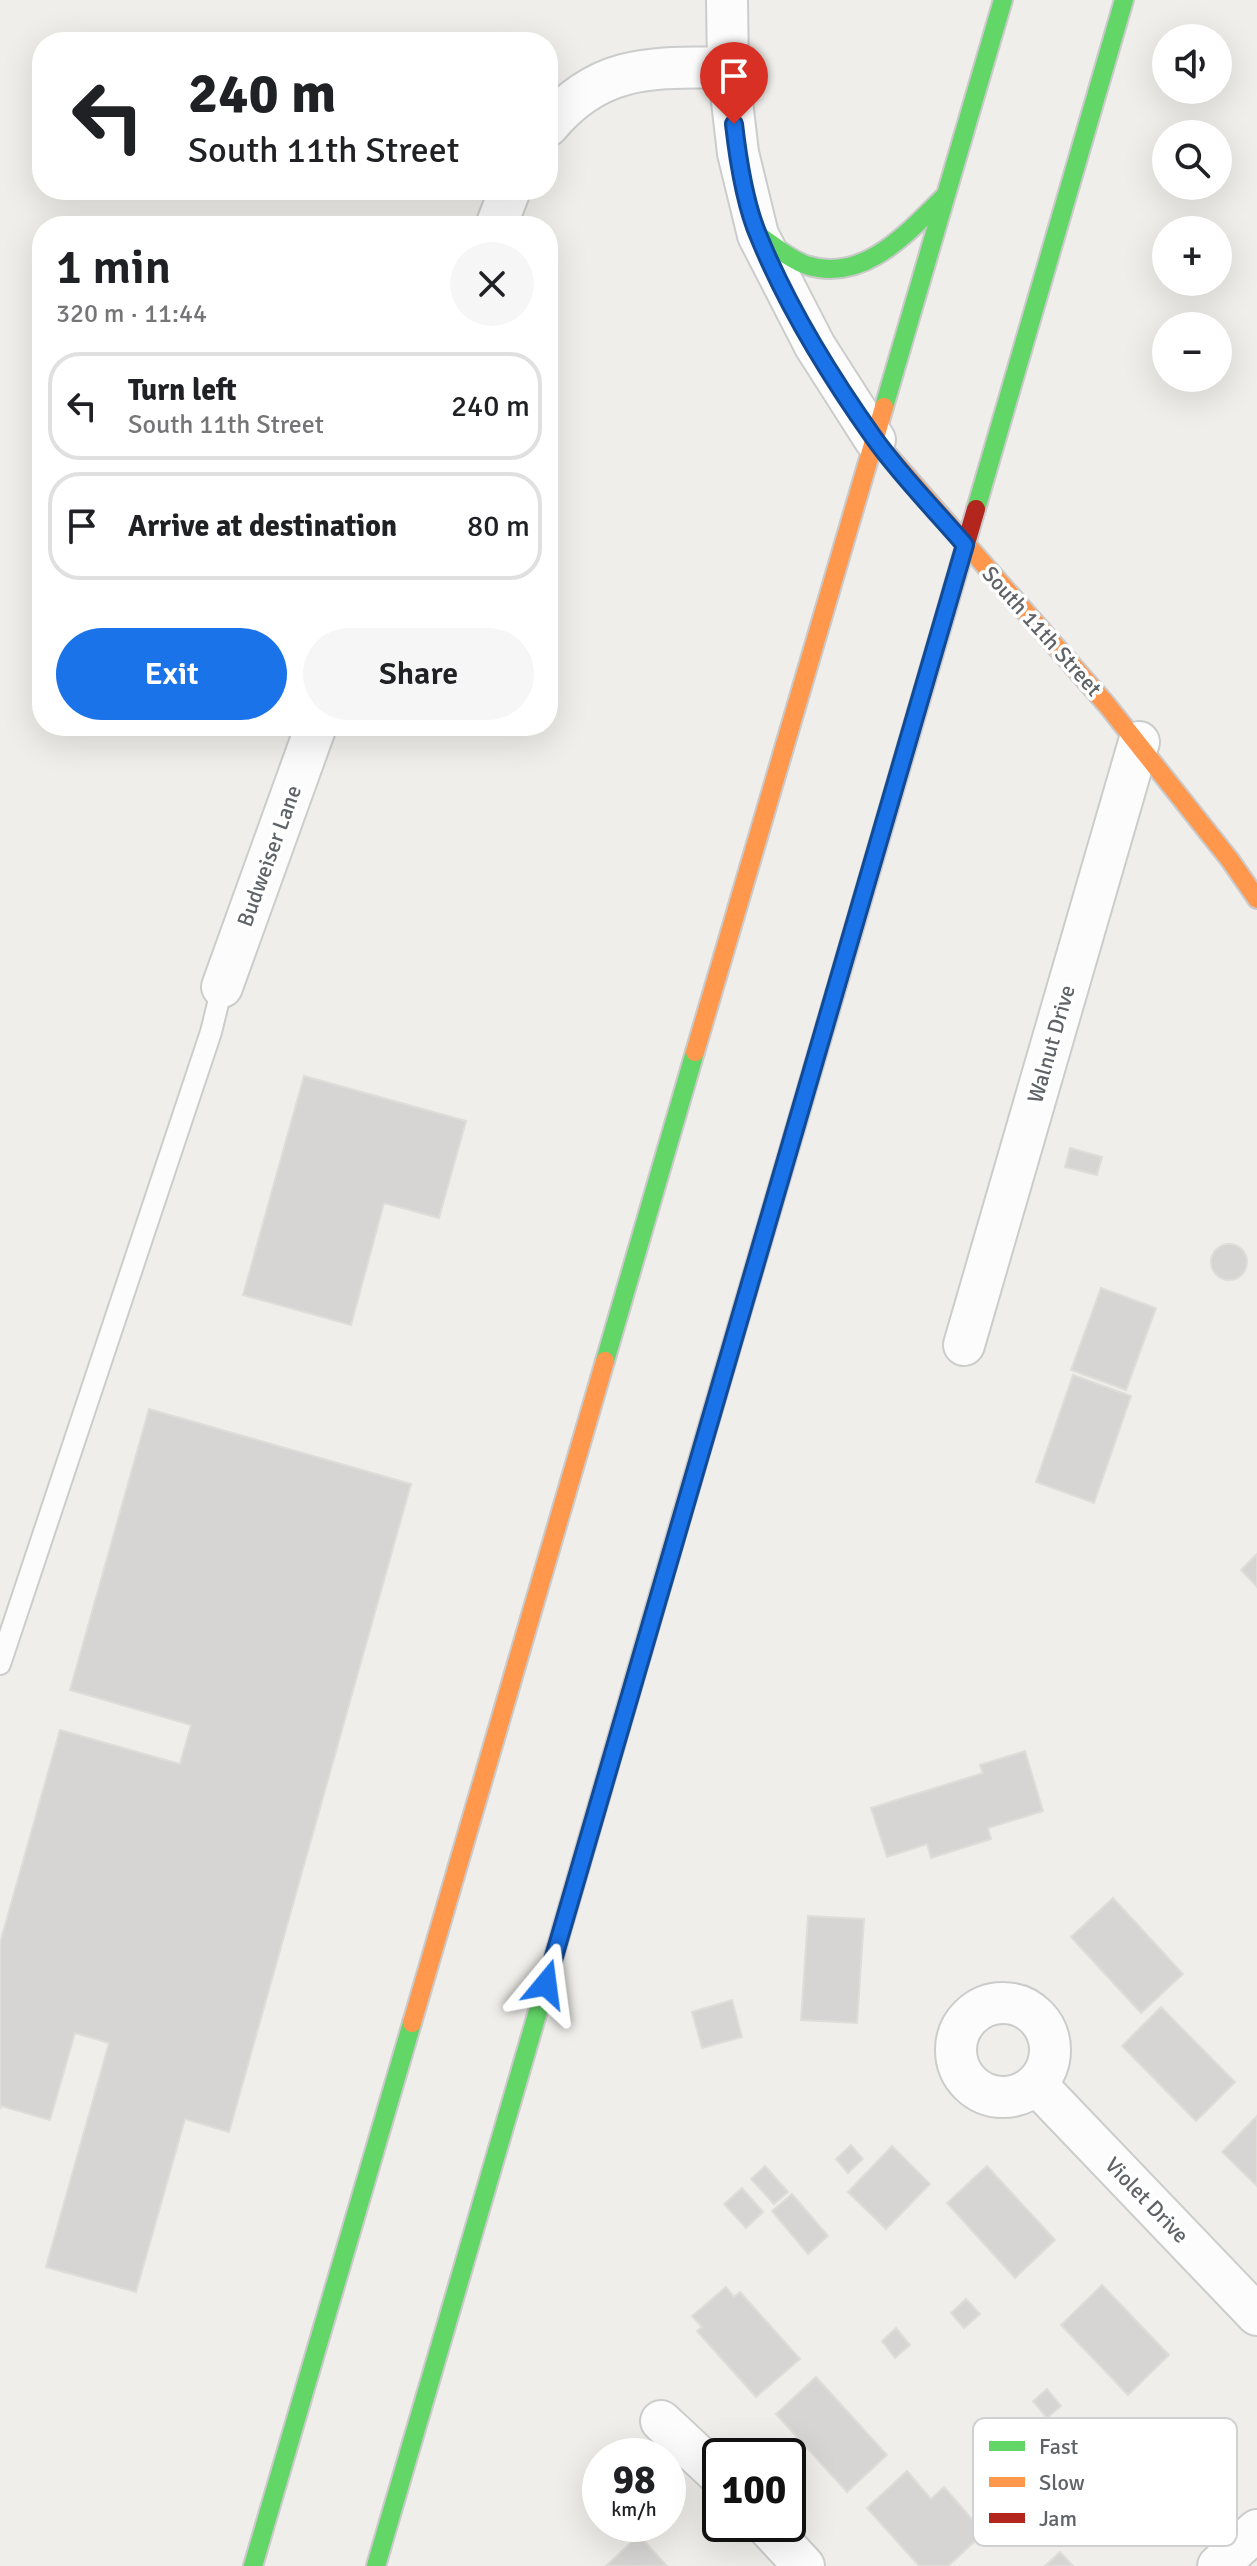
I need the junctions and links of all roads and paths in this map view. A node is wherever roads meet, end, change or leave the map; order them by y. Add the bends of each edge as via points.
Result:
1 (727, 0) edge
2 (1003, 0) edge
3 (1124, 0) edge
4 (728, 67) junction
5 (558, 114) edge
6 (947, 195) junction
7 (758, 235) junction
8 (875, 440) junction
9 (965, 545) junction
10 (312, 736) edge
11 (1139, 742) junction
12 (1256, 894) edge
13 (222, 987) joint
14 (964, 1345) dead end
15 (0, 1664) edge
16 (1037, 2085) dead end
17 (1257, 2315) edge
18 (661, 2421) dead end
19 (702, 2459) edge
20 (1257, 2530) edge
21 (782, 2542) edge
22 (253, 2566) edge
23 (376, 2566) edge
24 (804, 2566) edge
25 (1218, 2566) edge

1 - 4 street, South 11th Street
2 - 6 main road
3 - 9 main road
4 - 5 street via 652,69 605,80
4 - 7 street, South 11th Street via 738,153
6 - 7 main road via 890,248 850,268 828,271 805,264
6 - 8 main road
7 - 8 street, South 11th Street via 815,346
8 - 9 main road, South 11th Street
8 - 22 main road
9 - 11 main road, South 11th Street
9 - 23 main road
10 - 13 street, Budweiser Lane
11 - 12 main road, South 11th Street
11 - 14 street, Walnut Drive
13 - 15 lane
16 - 17 street, Violet Drive
18 - 19 street
20 - 25 street
21 - 24 street

